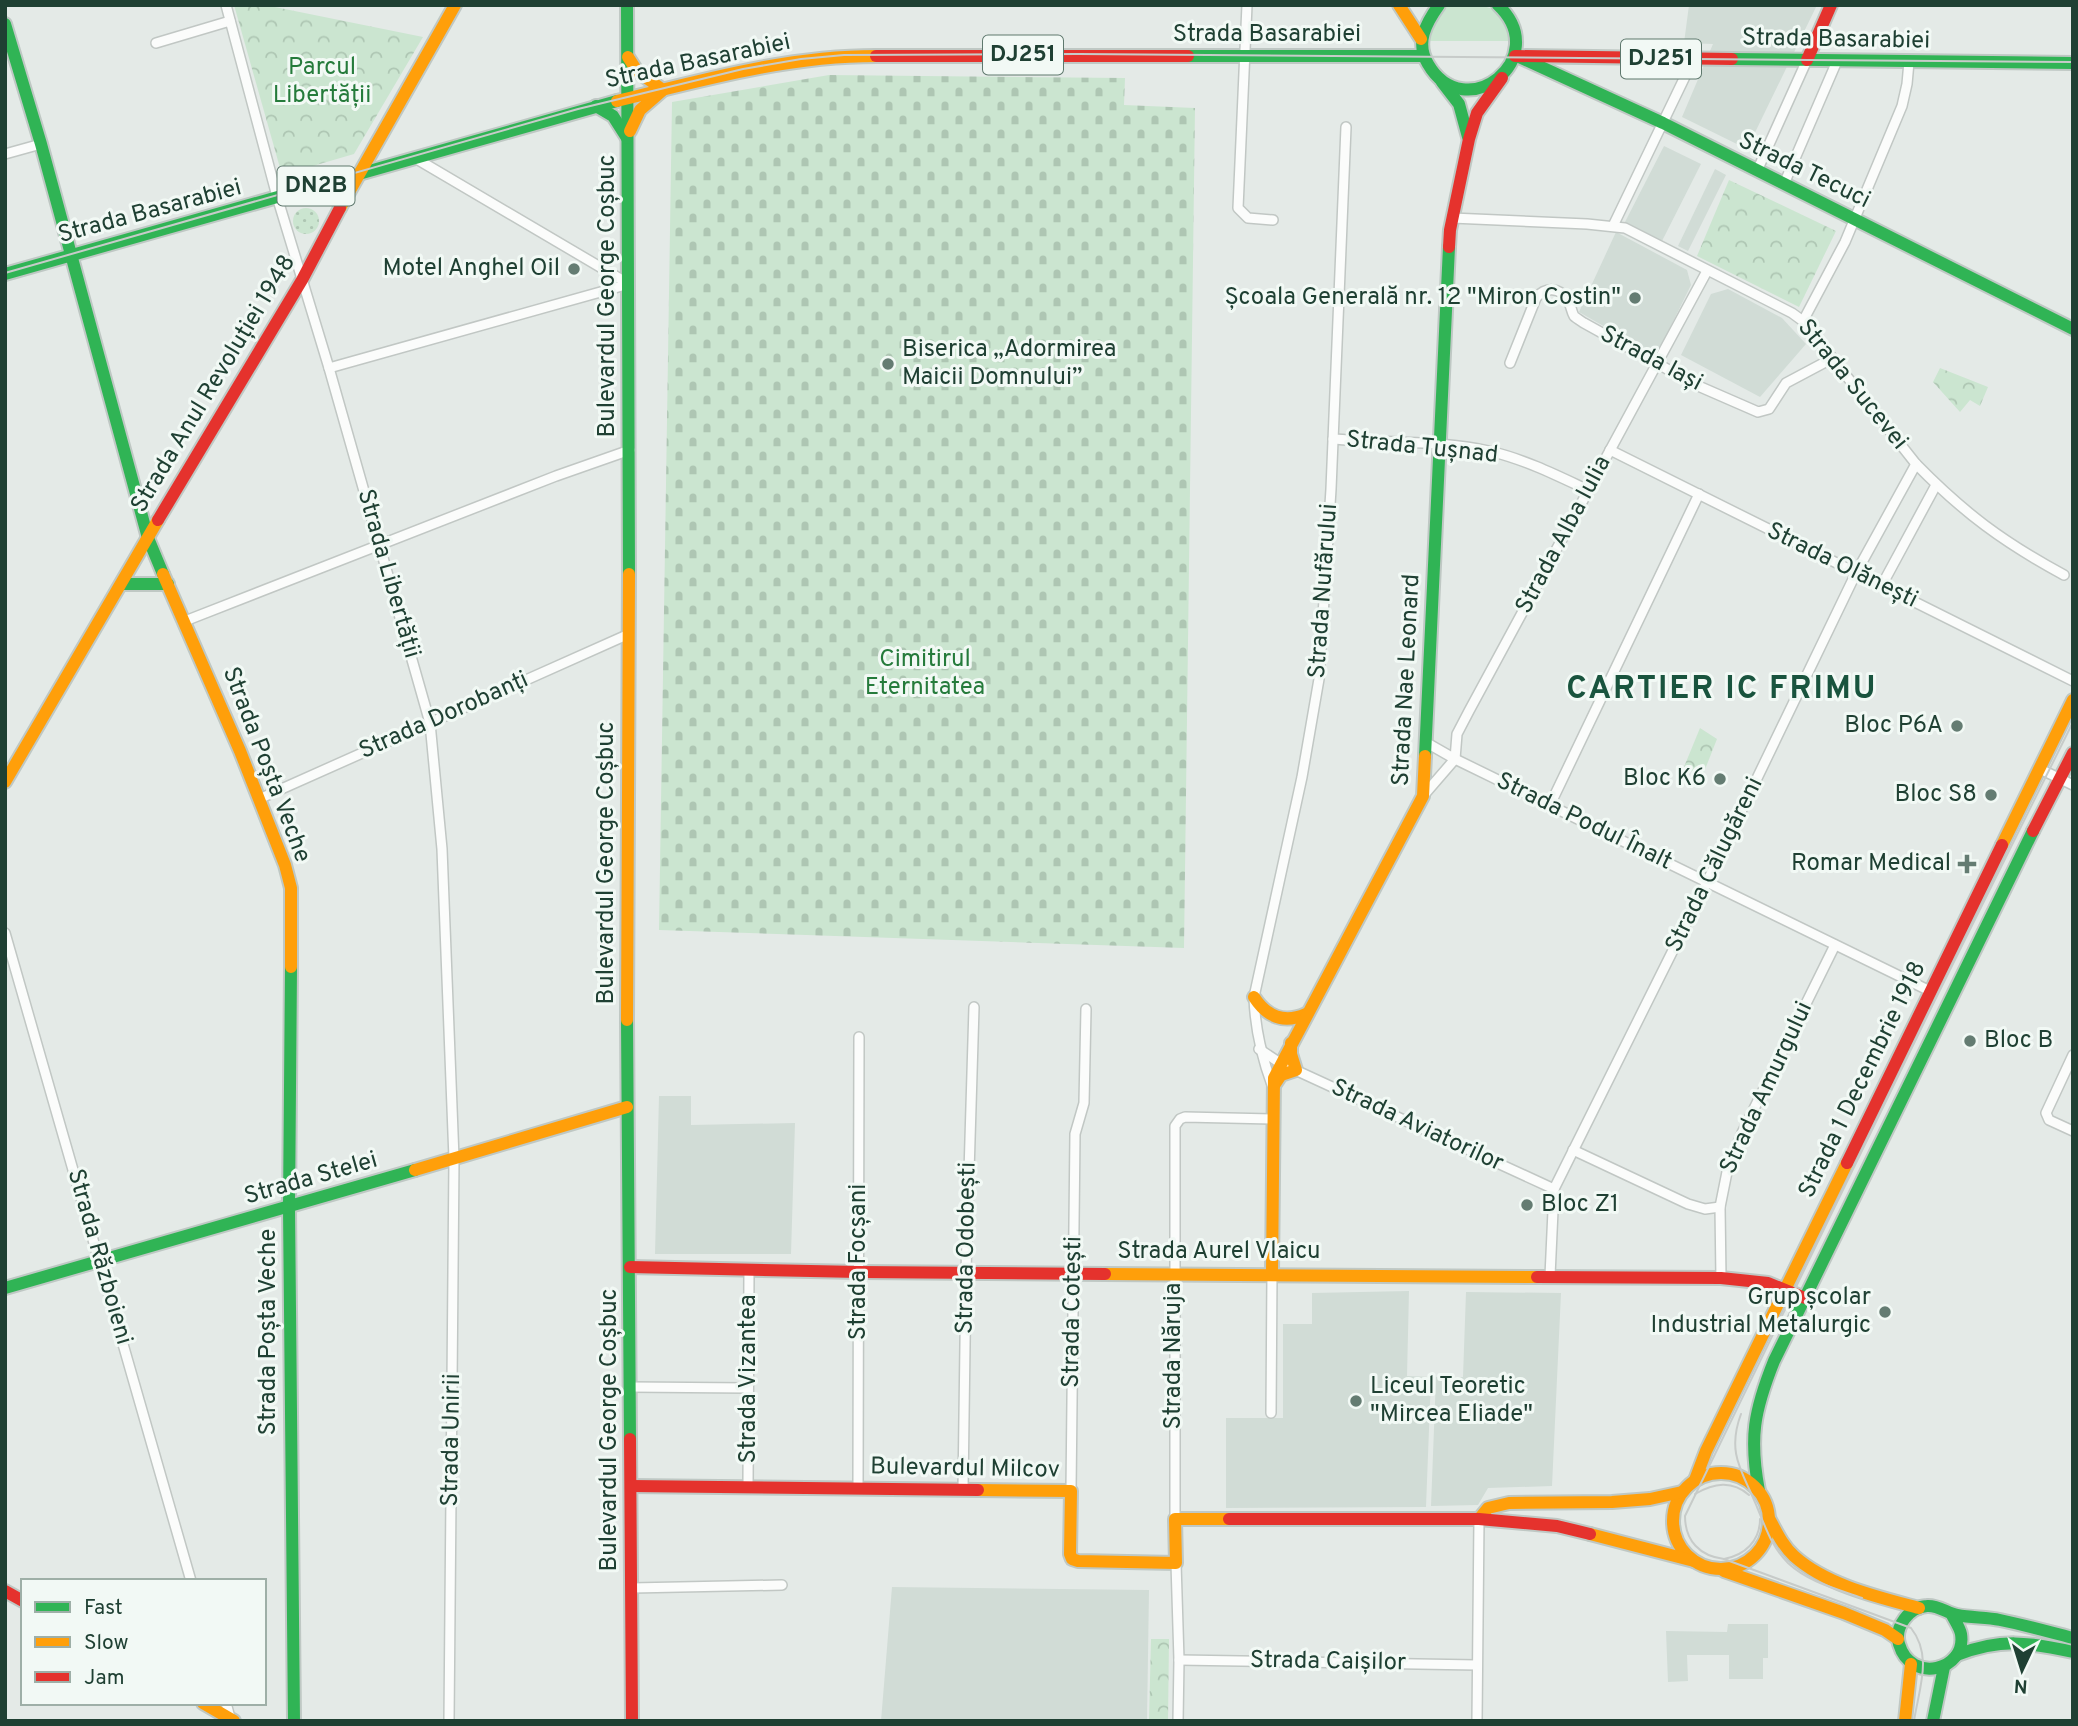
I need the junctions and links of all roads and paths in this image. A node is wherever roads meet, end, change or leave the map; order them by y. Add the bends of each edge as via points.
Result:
1 (226, 5) edge
2 (455, 5) edge
3 (627, 5) edge
4 (1247, 5) edge
5 (1399, 5) edge
6 (1439, 5) edge
7 (1498, 5) edge
8 (1513, 5) edge
9 (1831, 5) edge
10 (230, 21) junction
11 (5, 24) edge
12 (1515, 30) junction
13 (1421, 40) junction
14 (156, 43) dead end
15 (627, 55) junction
16 (1243, 55) junction
17 (1423, 56) junction
18 (1515, 56) junction
19 (1693, 60) junction
20 (1807, 60) junction
21 (1837, 61) junction
22 (1909, 62) junction
23 (2073, 63) edge
24 (1504, 75) junction
25 (1439, 80) junction
26 (663, 90) junction
27 (627, 98) junction
28 (596, 106) junction
29 (1662, 123) junction
30 (1346, 127) dead end
31 (628, 139) junction
32 (1469, 139) junction
33 (41, 144) junction
34 (5, 154) edge
35 (413, 157) junction
36 (1757, 171) junction
37 (358, 173) junction
38 (1784, 184) junction
39 (277, 198) junction
40 (1452, 218) junction
41 (1854, 219) junction
42 (1273, 220) dead end
43 (1613, 226) junction
44 (71, 255) junction
45 (1707, 271) junction
46 (5, 274) edge
47 (302, 280) junction
48 (629, 284) junction
49 (1803, 321) junction
50 (2073, 328) edge
51 (1833, 358) junction
52 (1510, 363) dead end
53 (1656, 364) junction
54 (329, 368) junction
55 (1333, 439) junction
56 (1438, 445) junction
57 (630, 450) junction
58 (1610, 450) junction
59 (1916, 464) junction
60 (1936, 485) junction
61 (1588, 490) junction
62 (1699, 494) junction
63 (148, 538) junction
64 (380, 544) junction
65 (1856, 573) junction
66 (2064, 575) dead end
67 (122, 584) junction
68 (168, 584) junction
69 (1882, 585) junction
70 (185, 621) junction
71 (629, 634) junction
72 (2073, 681) edge
73 (2073, 700) edge
74 (430, 723) junction
75 (1427, 743) junction
76 (2073, 753) edge
77 (1455, 759) junction
78 (2040, 769) junction
79 (2060, 778) junction
80 (5, 782) edge
81 (2073, 785) edge
82 (1423, 796) junction
83 (259, 799) junction
84 (1550, 805) junction
85 (1707, 882) junction
86 (5, 933) edge
87 (1835, 945) junction
88 (1930, 991) junction
89 (1254, 997) junction
90 (974, 1007) dead end
91 (1086, 1009) dead end
92 (1306, 1014) junction
93 (859, 1037) dead end
94 (1291, 1042) junction
95 (1259, 1049) junction
96 (2073, 1055) edge
97 (1280, 1062) junction
98 (1296, 1070) junction
99 (1272, 1087) junction
100 (627, 1107) junction
101 (1272, 1119) junction
102 (2073, 1131) edge
103 (1573, 1150) junction
104 (454, 1159) junction
105 (1554, 1189) junction
106 (289, 1207) junction
107 (1720, 1207) junction
108 (100, 1261) junction
109 (630, 1267) junction
110 (749, 1269) junction
111 (859, 1272) junction
112 (966, 1272) junction
113 (1073, 1273) junction
114 (1174, 1273) junction
115 (1272, 1273) junction
116 (1550, 1276) junction
117 (1721, 1278) junction
118 (5, 1288) edge
119 (1783, 1288) junction
120 (1805, 1298) junction
121 (630, 1387) junction
122 (748, 1388) junction
123 (1271, 1413) dead end
124 (1695, 1480) junction
125 (631, 1486) junction
126 (748, 1488) junction
127 (858, 1488) junction
128 (963, 1489) junction
129 (1071, 1491) junction
130 (1759, 1491) junction
131 (1682, 1492) junction
132 (1175, 1518) junction
133 (1479, 1519) junction
134 (1770, 1520) junction
135 (1694, 1561) junction
136 (1176, 1563) junction
137 (1720, 1569) junction
138 (190, 1579) edge
139 (782, 1585) dead end
140 (632, 1588) junction
141 (5, 1591) edge
142 (21, 1600) edge
143 (1919, 1608) junction
144 (1952, 1615) junction
145 (2073, 1638) edge
146 (1898, 1639) junction
147 (2073, 1652) edge
148 (1957, 1655) junction
149 (1179, 1660) junction
150 (1911, 1664) junction
151 (1477, 1665) junction
152 (1944, 1667) junction
153 (206, 1705) edge
154 (231, 1720) edge
155 (294, 1721) edge
156 (449, 1721) edge
157 (632, 1721) edge
158 (1178, 1721) edge
159 (1477, 1721) edge
160 (1905, 1721) edge
161 (1933, 1721) edge

1 - 10 street, Strada Libertății
2 - 37 main road, Strada Anul Revoluției 1948
3 - 15 main road, Bulevardul George Coșbuc
4 - 16 street
5 - 13 main road
6 - 13 main road via 1429,16
7 - 12 main road
8 - 12 main road
9 - 20 main road
10 - 14 street
10 - 39 street, Strada Libertății
11 - 33 main road, Strada Poșta Veche
12 - 18 main road
13 - 17 main road
15 - 26 main road via 637,71
15 - 27 main road, Bulevardul George Coșbuc
16 - 17 main road, Strada Basarabiei / DJ251
16 - 26 main road, Strada Basarabiei / DJ251 via 844,56 743,70
16 - 42 street via 1238,208 1248,218
17 - 25 main road, Strada Nae Leonard
18 - 19 main road, Strada Basarabiei / DJ251
18 - 24 main road, Strada Nae Leonard
18 - 29 main road, Strada Tecuci / DJ251
19 - 20 main road, Strada Basarabiei / DJ251
19 - 29 street
20 - 21 main road, Strada Basarabiei / DJ251
20 - 36 street
21 - 22 main road, Strada Basarabiei / DJ251
21 - 38 street
22 - 23 main road, Strada Basarabiei / DJ251
22 - 41 street via 1902,106
24 - 25 main road via 1480,89 1465,90
24 - 32 main road, Strada Nae Leonard via 1477,113
25 - 32 main road, Strada Nae Leonard via 1460,104
26 - 27 main road, Strada Basarabiei / DJ251
26 - 31 main road via 640,110
27 - 28 main road, Strada Basarabiei / DN2B
27 - 31 main road, Bulevardul George Coșbuc
28 - 31 main road via 613,116
28 - 35 main road, Strada Basarabiei / DN2B
29 - 36 main road, Strada Tecuci / DJ251
29 - 43 street
30 - 55 street, Strada Nufărului
31 - 48 main road, Bulevardul George Coșbuc
32 - 40 main road, Strada Nae Leonard
33 - 34 street
33 - 44 main road, Strada Poșta Veche
35 - 37 main road, Strada Basarabiei / DN2B
35 - 48 street
36 - 38 main road, Strada Tecuci / DJ251
37 - 39 main road, Strada Basarabiei / DN2B
37 - 47 main road, Strada Anul Revoluției 1948
38 - 41 main road, Strada Tecuci / DJ251
39 - 44 main road, Strada Basarabiei / DN2B
39 - 47 street, Strada Libertății
40 - 43 street, Strada Sucevei
40 - 56 main road, Strada Nae Leonard
41 - 49 street
41 - 50 main road, Strada Tecuci / DJ251
43 - 45 street, Strada Sucevei
44 - 46 main road, Strada Basarabiei / DN2B
44 - 63 main road, Strada Poșta Veche
45 - 49 street, Strada Sucevei
45 - 53 street, Strada Alba Iulia
47 - 54 street, Strada Libertății
47 - 63 main road, Strada Anul Revoluției 1948
48 - 54 street
48 - 57 main road, Bulevardul George Coșbuc
49 - 51 street, Strada Sucevei
51 - 53 street, Strada Iași via 1786,383 1769,409 1758,412
51 - 59 street, Strada Sucevei
52 - 53 street, Strada Iași via 1536,298 1552,289 1569,301 1575,317
53 - 58 street, Strada Alba Iulia
54 - 64 street, Strada Libertății
55 - 56 street, Strada Tușnad
55 - 89 street, Strada Nufărului via 1319,679
56 - 61 street, Strada Tușnad via 1494,453
56 - 75 main road, Strada Nae Leonard
57 - 64 street
57 - 71 main road, Bulevardul George Coșbuc
58 - 61 street, Strada Alba Iulia
58 - 62 street, Strada Olănești
59 - 60 street, Strada Sucevei
59 - 65 street, Strada Călugăreni
60 - 66 street, Strada Sucevei via 1987,529
60 - 69 street
61 - 77 street, Strada Alba Iulia via 1457,734
62 - 65 street, Strada Olănești
62 - 84 street
63 - 67 main road, Strada Anul Revoluției 1948
63 - 68 main road, Strada Poșta Veche
64 - 70 street
64 - 74 street, Strada Libertății
65 - 69 street, Strada Olănești
65 - 85 street, Strada Călugăreni
67 - 68 main road
67 - 80 main road, Strada Anul Revoluției 1948
68 - 70 main road, Strada Poșta Veche
69 - 72 street, Strada Olănești
70 - 83 main road, Strada Poșta Veche
71 - 74 street, Strada Dorobanți
71 - 100 main road, Bulevardul George Coșbuc
73 - 78 main road, Strada 1 Decembrie 1918
74 - 83 street, Strada Dorobanți
74 - 104 street, Strada Libertății via 442,849
75 - 77 street, Strada Podul Înalt
75 - 82 main road, Strada Nae Leonard
76 - 79 main road, Strada 1 Decembrie 1918
77 - 82 street, Strada Alba Iulia
77 - 84 street, Strada Podul Înalt
78 - 79 street
78 - 88 main road, Strada 1 Decembrie 1918
79 - 81 street
79 - 120 main road, Strada 1 Decembrie 1918
82 - 92 main road, Strada Nae Leonard
83 - 106 main road, Strada Poșta Veche via 290,888
84 - 85 street, Strada Podul Înalt
85 - 87 street, Strada Podul Înalt
85 - 103 street, Strada Călugăreni
86 - 108 street, Strada Războieni
87 - 88 street, Strada Podul Înalt
87 - 107 street, Strada Amurgului via 1727,1167
88 - 119 main road, Strada 1 Decembrie 1918
89 - 92 main road via 1277,1019 1292,1020
89 - 95 street, Strada Nufărului
90 - 112 street, Strada Odobești
91 - 113 street, Strada Cotești via 1084,1103 1075,1133
92 - 94 main road, Strada Nae Leonard
93 - 111 street, Strada Focșani
94 - 97 main road, Strada Nae Leonard
94 - 98 main road
95 - 97 street
95 - 99 street, Strada Nufărului
96 - 102 street via 2046,1113 2049,1121
97 - 98 street, Strada Aviatorilor
97 - 99 main road, Strada Nae Leonard
98 - 99 main road via 1281,1075
98 - 105 street, Strada Aviatorilor
99 - 101 main road, Strada Nae Leonard
100 - 104 main road, Strada Stelei
100 - 109 main road, Bulevardul George Coșbuc
101 - 114 street, Strada Năruja via 1185,1117 1177,1122
101 - 115 main road, Strada Nae Leonard
103 - 105 street, Strada Călugăreni
103 - 107 street via 1688,1205
104 - 106 main road, Strada Stelei
104 - 156 street, Strada Unirii
105 - 116 street, Strada Călugăreni
106 - 108 main road, Strada Stelei
106 - 155 main road, Strada Poșta Veche
107 - 117 street, Strada Amurgului
108 - 118 main road, Strada Stelei
108 - 138 street, Strada Războieni
109 - 110 main road, Strada Aurel Vlaicu
109 - 121 main road, Bulevardul George Coșbuc
110 - 111 main road, Strada Aurel Vlaicu
110 - 122 street, Strada Vizantea
111 - 112 main road, Strada Aurel Vlaicu
111 - 127 street, Strada Focșani
112 - 113 main road, Strada Aurel Vlaicu
112 - 128 street, Strada Odobești
113 - 114 main road, Strada Aurel Vlaicu
113 - 129 street, Strada Cotești
114 - 115 main road, Strada Aurel Vlaicu
114 - 132 street, Strada Năruja
115 - 116 main road, Strada Aurel Vlaicu
115 - 123 street
116 - 117 main road, Strada Aurel Vlaicu
117 - 119 main road, Strada Aurel Vlaicu
119 - 120 main road, Strada Aurel Vlaicu
119 - 124 main road, Strada 1 Decembrie 1918
120 - 130 main road, Strada 1 Decembrie 1918 via 1761,1394 1752,1457
121 - 122 street
121 - 125 main road, Bulevardul George Coșbuc
122 - 126 street, Strada Vizantea
124 - 130 main road via 1730,1474
124 - 131 main road
125 - 126 main road, Bulevardul Milcov
125 - 140 main road, Bulevardul George Coșbuc
126 - 127 main road, Bulevardul Milcov
127 - 128 main road, Bulevardul Milcov
128 - 129 main road, Bulevardul Milcov
129 - 136 main road, Bulevardul Milcov via 1072,1559
130 - 134 main road
131 - 133 main road via 1612,1502 1508,1503 1488,1508
131 - 135 main road via 1673,1513 1674,1535
132 - 133 main road
132 - 136 main road
133 - 135 main road via 1557,1526
133 - 151 street
134 - 137 main road via 1757,1554 1740,1566
134 - 143 main road via 1795,1558 1814,1570
135 - 137 main road
136 - 149 street
137 - 146 main road via 1844,1613
139 - 140 street
140 - 157 main road, Bulevardul George Coșbuc
141 - 142 main road
143 - 144 main road via 1937,1606
143 - 146 main road via 1901,1623
144 - 145 main road via 1990,1618
144 - 148 main road via 1962,1634
146 - 150 main road
147 - 148 main road via 2007,1640
148 - 152 main road
149 - 151 street, Strada Caișilor
149 - 158 street
150 - 152 main road via 1931,1670
150 - 160 main road
151 - 159 street
152 - 161 main road
153 - 154 main road

